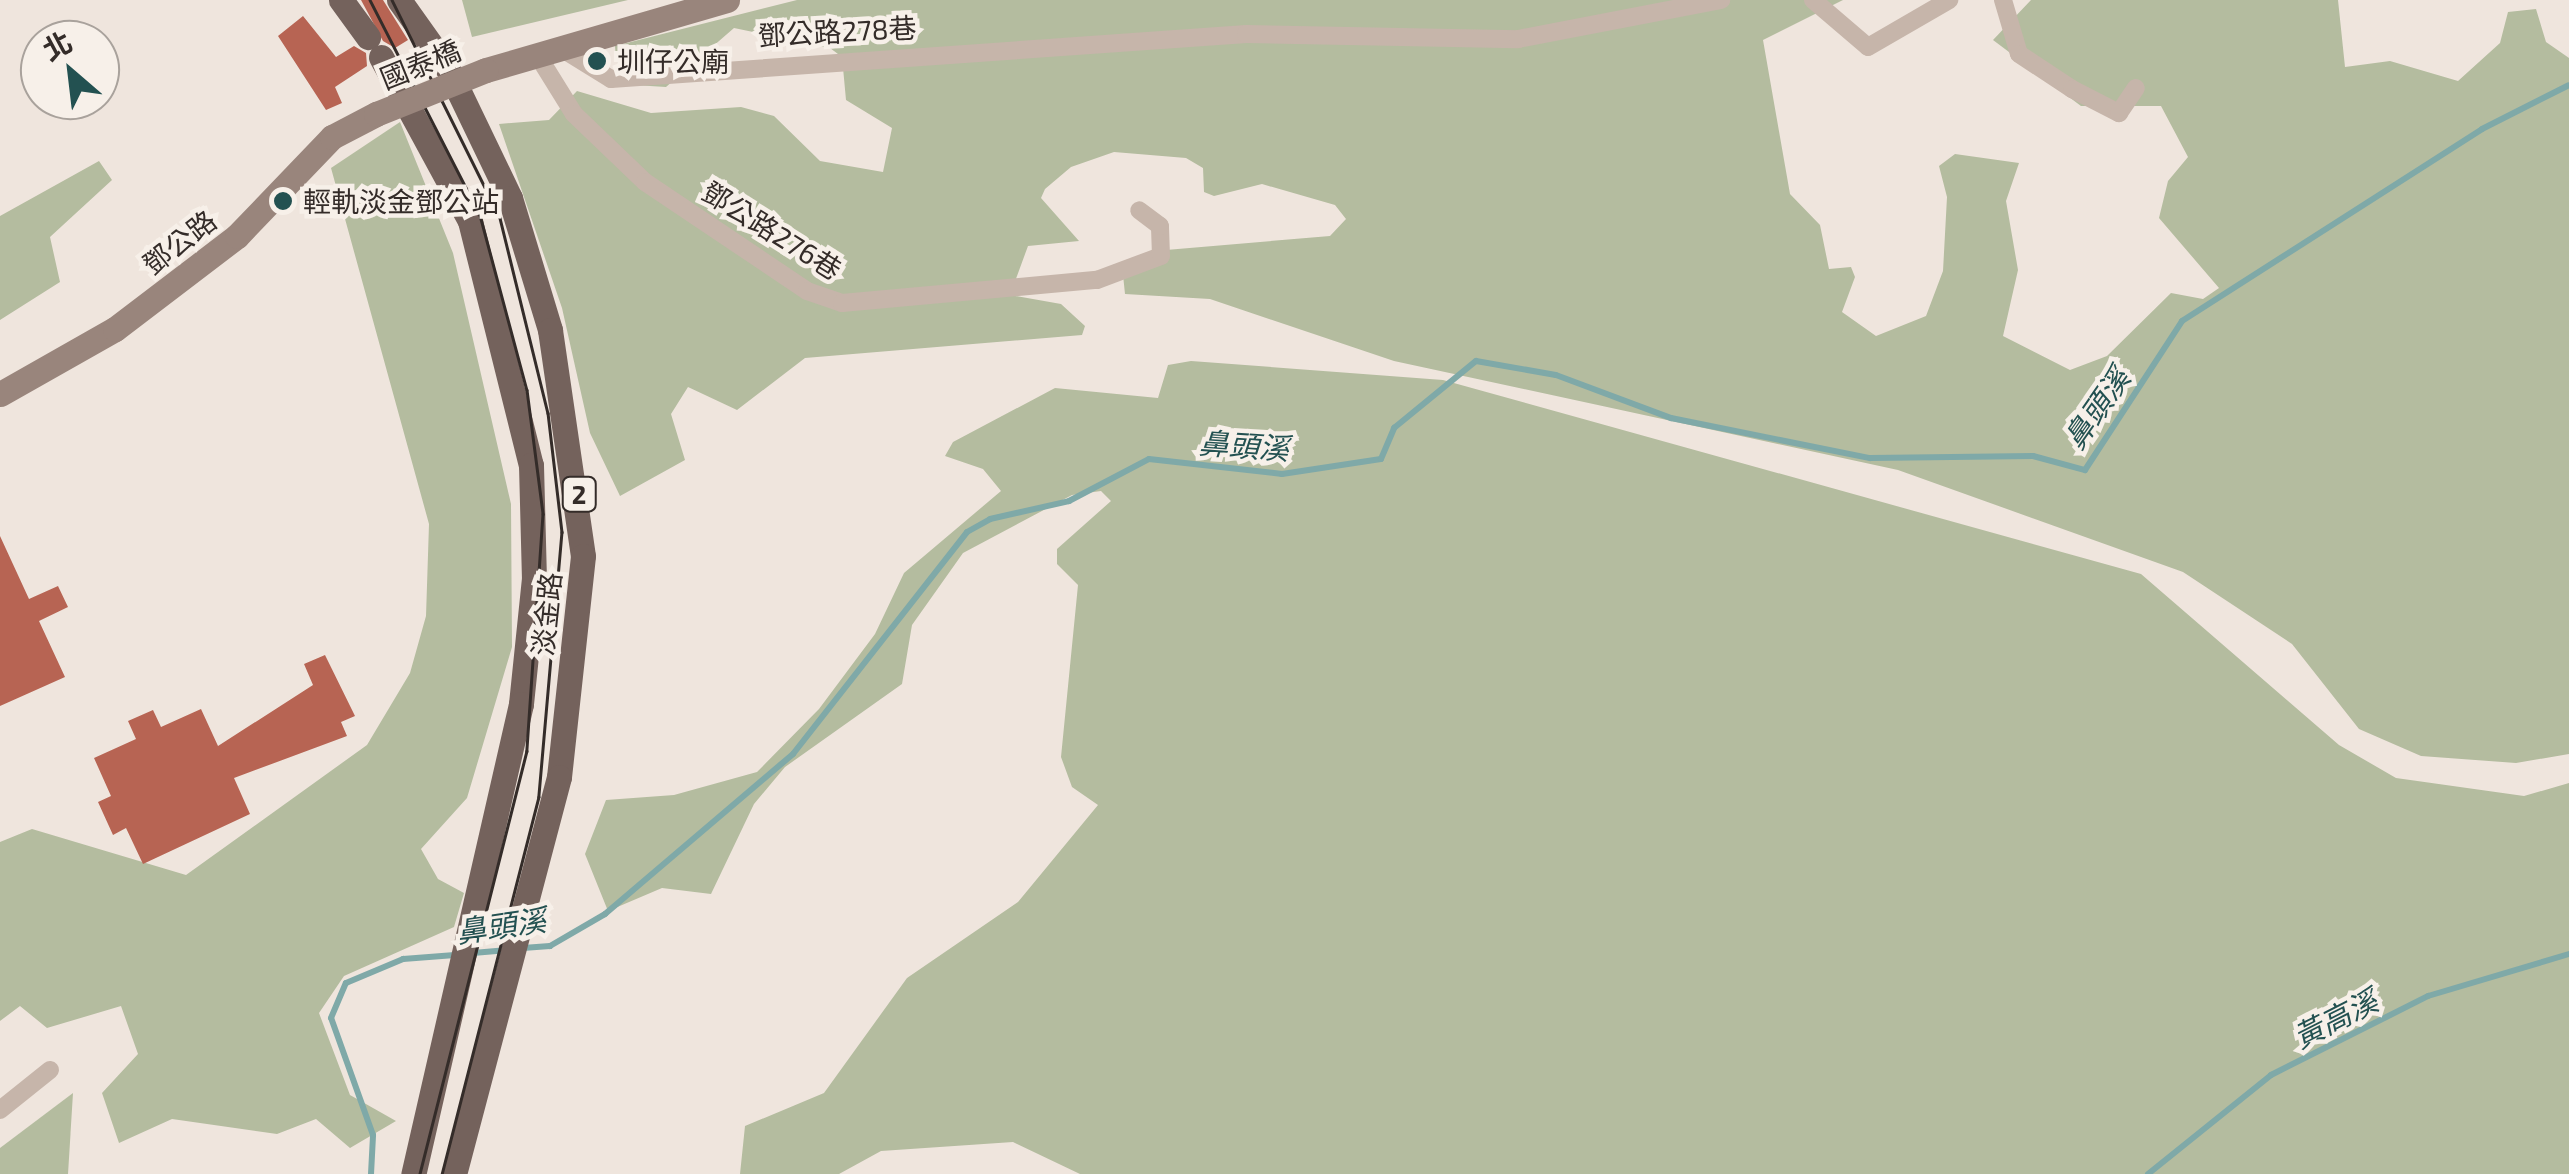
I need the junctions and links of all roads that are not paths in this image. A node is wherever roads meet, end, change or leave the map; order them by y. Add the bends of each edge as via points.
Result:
1 (340, 0) edge
2 (399, 0) edge
3 (727, 0) edge
4 (1722, 0) edge
5 (1813, 0) edge
6 (1949, 0) edge
7 (2003, 0) edge
8 (549, 52) junction
9 (2136, 88) dead end
10 (376, 114) joint
11 (1139, 210) dead end
12 (0, 394) edge
13 (50, 1070) dead end
14 (0, 1110) edge
15 (413, 1174) edge
16 (454, 1174) edge

1 - 15 main road, 淡金路 / 2 via 399,86 470,220 531,464 534,578 520,704
2 - 16 main road, 淡金路 / 2 via 448,68 510,198 550,330 578,477 583,556 558,777
3 - 8 street
4 - 8 street, 鄧公路278巷 via 1518,39 1246,34 611,79
5 - 6 street via 1868,46
7 - 9 street via 2019,54 2072,90 2118,114
8 - 10 street, 國泰橋, bridge
8 - 11 street, 鄧公路276巷 via 574,114 645,182 807,291 842,304 1097,280 1161,256 1160,226
10 - 12 street, 鄧公路 via 332,137 236,236 115,328
13 - 14 street

